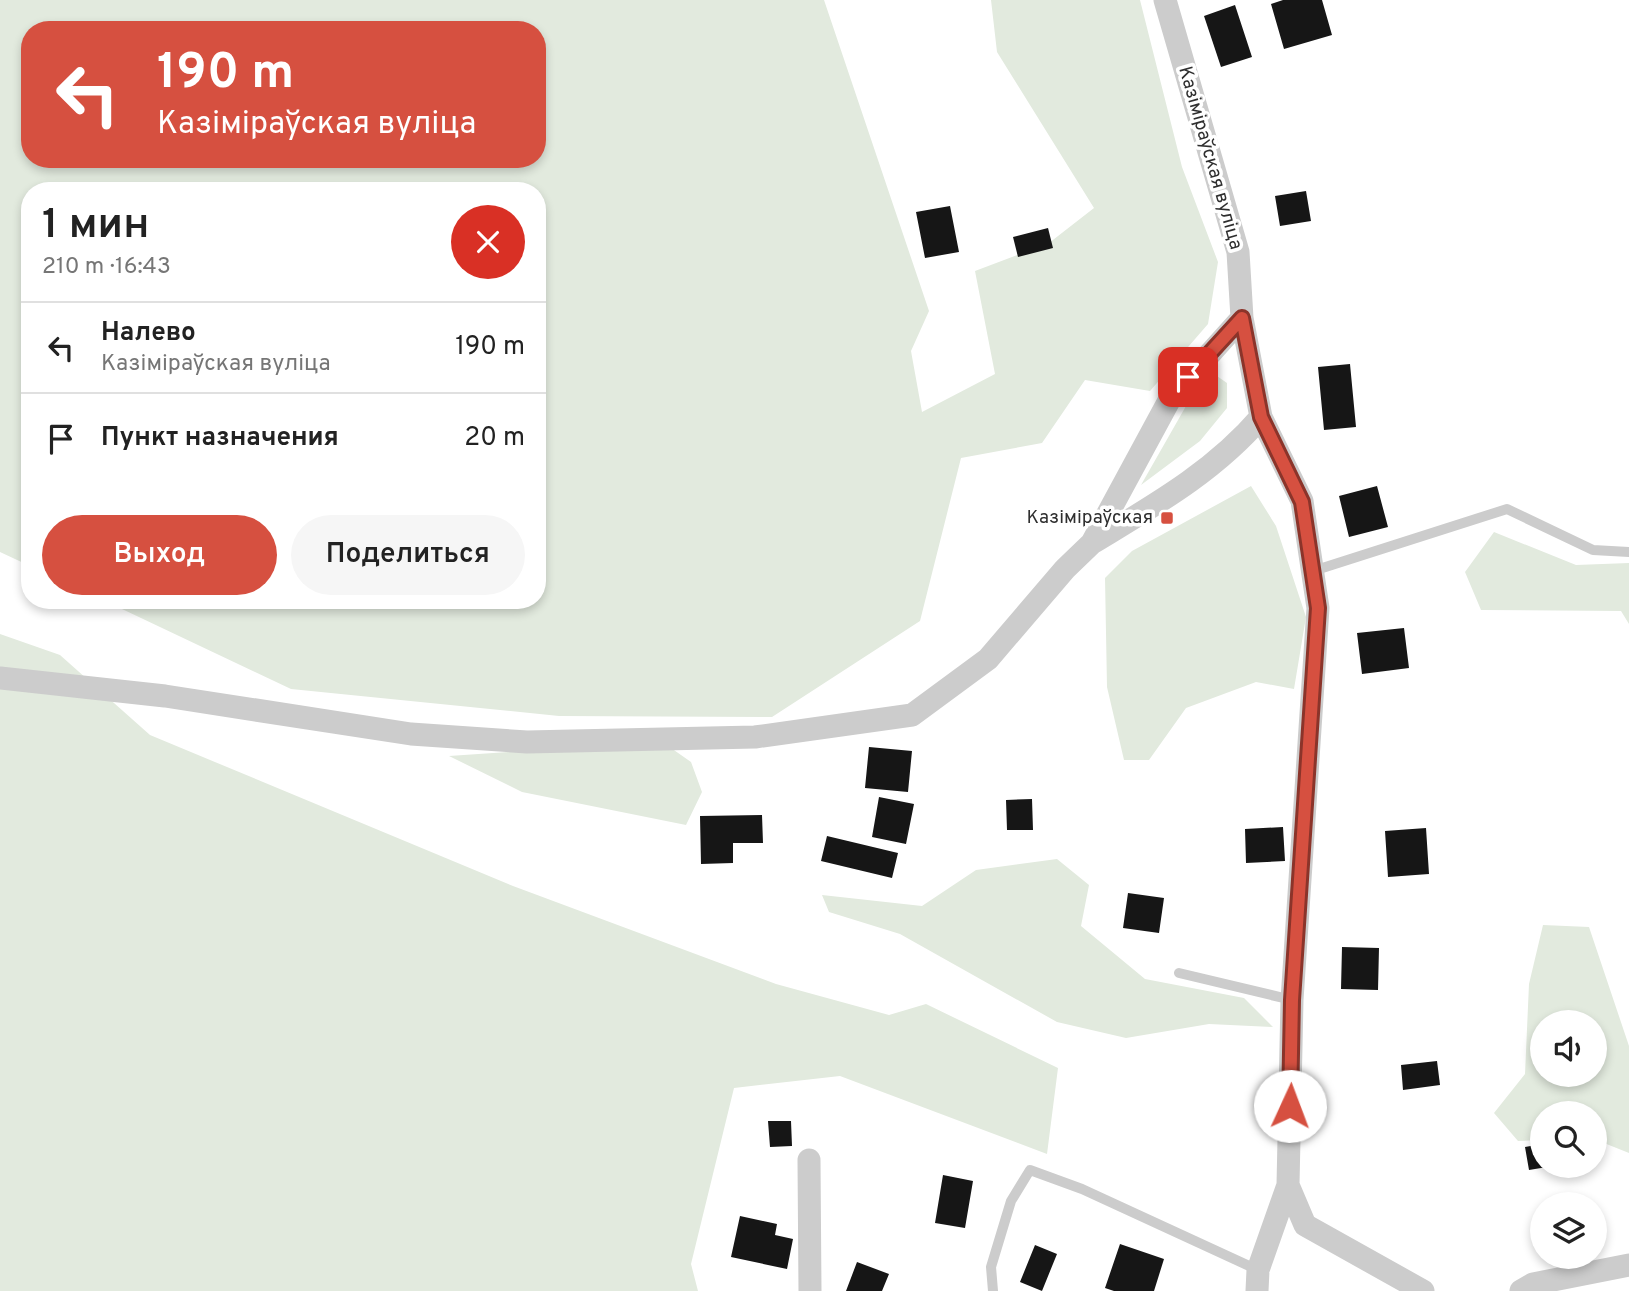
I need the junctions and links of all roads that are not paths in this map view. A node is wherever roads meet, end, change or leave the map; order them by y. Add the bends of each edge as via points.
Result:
1 (1165, 0) edge
2 (1242, 318) junction
3 (1261, 417) junction
4 (1092, 543) junction
5 (1629, 552) edge
6 (1312, 571) junction
7 (0, 678) edge
8 (1179, 973) dead end
9 (1292, 1000) junction
10 (809, 1160) dead end
11 (1288, 1185) junction
12 (1629, 1265) edge
13 (1258, 1281) edge
14 (810, 1291) edge
15 (993, 1291) edge
16 (1423, 1291) edge
17 (1521, 1291) edge

1 - 2 street, Казіміраўская вуліца via 1238,252
2 - 3 street, Казіміраўская вуліца
2 - 4 street via 1171,397
3 - 4 street via 1185,487
3 - 6 street, Казіміраўская вуліца via 1302,502
4 - 7 street via 988,659 912,715 755,737 527,742 411,734 165,696
5 - 6 lane via 1592,550 1507,509
6 - 9 street, Казіміраўская вуліца via 1318,608
8 - 9 lane
9 - 11 street, Казіміраўская вуліца
10 - 14 street
11 - 13 street, Казіміраўская вуліца
11 - 16 street, Казіміраўская вуліца via 1305,1225
12 - 17 street via 1533,1284
13 - 15 lane via 1082,1189 1030,1170 1011,1201 991,1267

